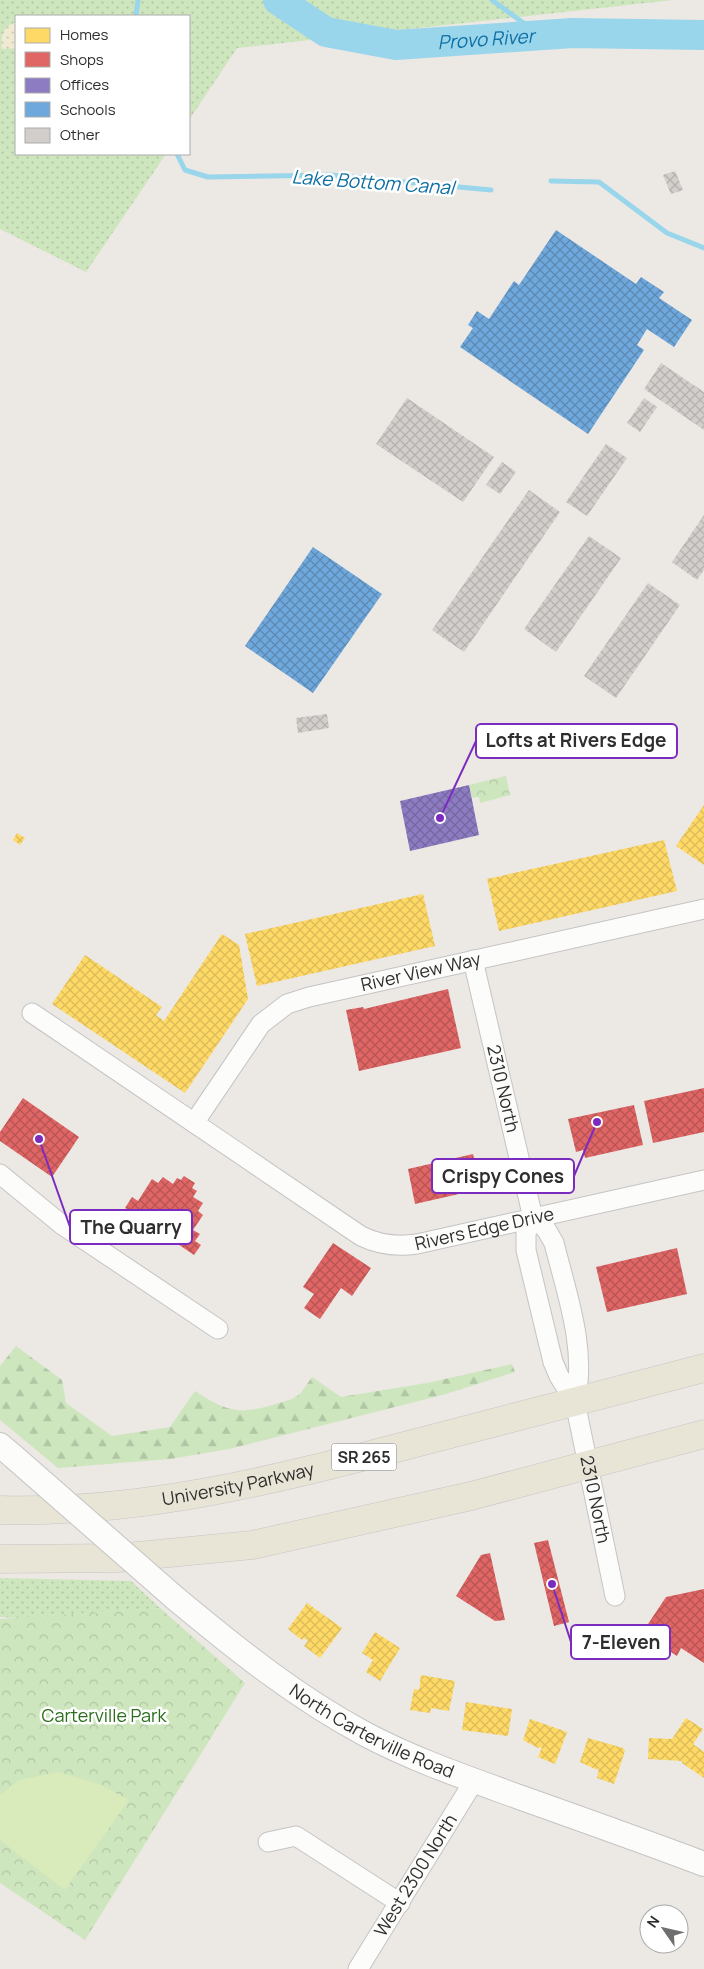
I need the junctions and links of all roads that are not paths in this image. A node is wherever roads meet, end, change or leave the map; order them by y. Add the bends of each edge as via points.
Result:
1 (704, 909) edge
2 (473, 960) junction
3 (32, 1013) dead end
4 (194, 1123) junction
5 (0, 1174) edge
6 (704, 1180) edge
7 (533, 1218) junction
8 (218, 1329) dead end
9 (704, 1368) edge
10 (575, 1402) junction
11 (704, 1434) edge
12 (7, 1451) edge
13 (589, 1466) junction
14 (0, 1510) edge
15 (0, 1559) edge
16 (615, 1596) dead end
17 (474, 1781) junction
18 (268, 1842) dead end
19 (704, 1864) edge
20 (400, 1903) junction
21 (358, 1969) edge

1 - 2 street, River View Way
2 - 4 street, River View Way via 287,1004 261,1024
2 - 7 street, 2310 North
3 - 4 street, Rivers Edge Drive
4 - 7 street, Rivers Edge Drive via 361,1236 387,1245 417,1244
5 - 8 street via 61,1224
6 - 7 street, Rivers Edge Drive
7 - 10 street, 2310 North via 526,1233 526,1250 553,1362
7 - 10 street, 2310 North via 546,1229 554,1243 578,1340 580,1371
9 - 10 main road, University Parkway / SR 265
10 - 13 street, 2310 North
10 - 14 main road, University Parkway / SR 265 via 324,1467 207,1493 93,1508
11 - 13 main road
12 - 17 street, North Carterville Road, bridge via 236,1649 298,1694 365,1734
13 - 15 main road via 252,1545 117,1558
13 - 16 street, 2310 North
17 - 19 street, North Carterville Road
17 - 20 street, West 2300 North
18 - 20 street via 296,1836
20 - 21 street, West 2300 North

